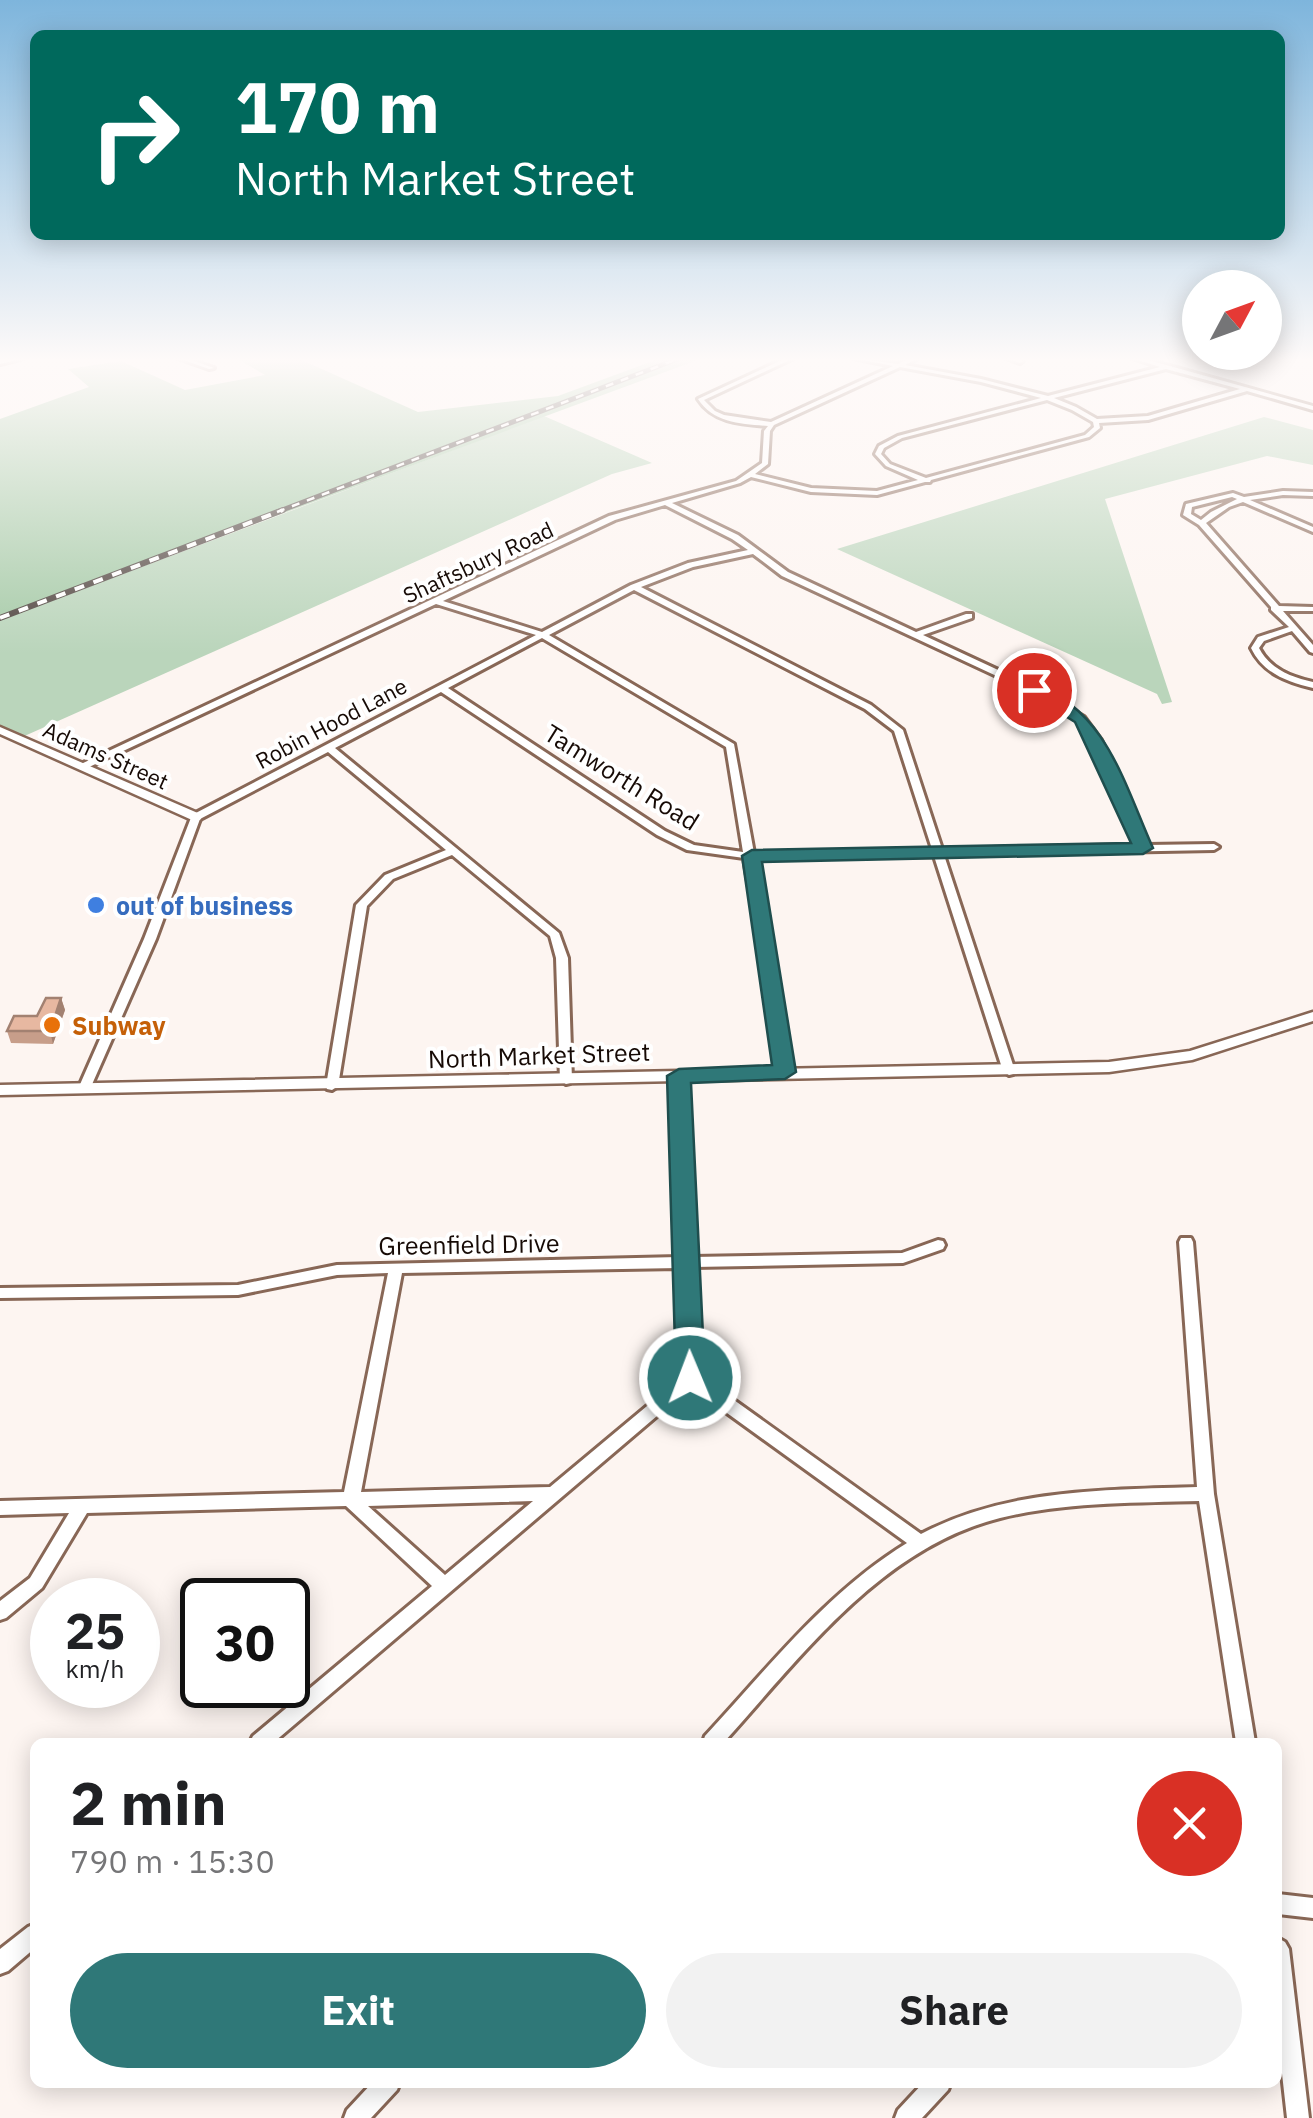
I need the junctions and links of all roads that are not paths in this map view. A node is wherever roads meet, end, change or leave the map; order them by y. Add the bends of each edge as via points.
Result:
1 (767, 457) edge
2 (881, 457) edge
3 (1012, 457) edge
4 (752, 475) junction
5 (928, 480) junction
6 (1313, 494) edge
7 (1242, 498) junction
8 (664, 502) junction
9 (1202, 523) junction
10 (1313, 530) edge
11 (754, 551) junction
12 (634, 587) junction
13 (436, 601) junction
14 (1274, 608) junction
15 (1313, 609) edge
16 (968, 616) dead end
17 (1291, 629) junction
18 (541, 634) junction
19 (916, 636) junction
20 (1313, 650) edge
21 (1313, 685) edge
22 (442, 688) junction
23 (4, 735) edge
24 (328, 748) junction
25 (84, 766) junction
26 (196, 816) junction
27 (1214, 847) dead end
28 (1143, 848) junction
29 (453, 850) junction
30 (938, 854) junction
31 (752, 856) junction
32 (1312, 1018) edge
33 (1010, 1071) junction
34 (785, 1072) junction
35 (679, 1076) junction
36 (566, 1080) junction
37 (332, 1086) junction
38 (84, 1088) junction
39 (0, 1090) edge
40 (1186, 1242) dead end
41 (938, 1245) dead end
42 (689, 1262) junction
43 (396, 1268) junction
44 (0, 1293) edge
45 (690, 1378) junction
46 (551, 1494) junction
47 (1206, 1494) junction
48 (351, 1500) junction
49 (83, 1506) junction
50 (0, 1508) edge
51 (919, 1542) junction
52 (444, 1586) junction
53 (0, 1612) edge
54 (265, 1738) edge
55 (716, 1738) edge
56 (1245, 1738) edge
57 (1282, 1904) edge
58 (1313, 1908) edge
59 (30, 1938) edge
60 (0, 1964) edge
61 (1282, 1983) edge
62 (383, 2088) edge
63 (934, 2088) edge
64 (355, 2118) edge
65 (906, 2118) edge
66 (1298, 2118) edge

1 - 4 street
2 - 5 street
3 - 5 street
4 - 5 street via 858,494
4 - 8 street, Shaftsbury Road
6 - 7 street
7 - 9 street
7 - 9 street via 1216,496 1189,506 1187,515
7 - 10 street
8 - 11 street
8 - 13 street, Shaftsbury Road via 612,518
9 - 14 street
11 - 12 street, Robin Hood Lane
11 - 19 street via 785,574
12 - 18 street, Robin Hood Lane
12 - 30 street via 868,707 898,730
13 - 18 street
13 - 25 street, Shaftsbury Road
14 - 15 street
14 - 17 street
16 - 19 street
17 - 20 street
17 - 21 street via 1262,639 1258,658
18 - 22 street, Robin Hood Lane
18 - 31 street via 731,746
19 - 28 street via 1081,718
22 - 24 street, Robin Hood Lane
22 - 31 street, Tamworth Road via 661,834 692,848
23 - 25 street, Adams Street
24 - 26 street, Robin Hood Lane
24 - 29 street
25 - 26 street, Adams Street
26 - 38 street
27 - 28 street, Tamworth Road
28 - 30 street, Tamworth Road
29 - 36 street via 555,935 562,958
29 - 37 street via 389,877 362,904
30 - 31 street, Tamworth Road
30 - 33 street
31 - 34 street
32 - 33 street, North Market Street via 1192,1055
33 - 34 street, North Market Street
34 - 35 street, North Market Street
35 - 36 street, North Market Street
35 - 42 street
36 - 37 street, North Market Street
37 - 38 street, North Market Street
38 - 39 street, North Market Street
40 - 47 street
41 - 42 street, Greenfield Drive via 903,1258
42 - 43 street, Greenfield Drive
42 - 45 street
43 - 44 street, Greenfield Drive via 337,1270 238,1290
43 - 48 street
45 - 46 street
45 - 51 street
46 - 48 street
46 - 52 street
47 - 51 street via 1026,1508 972,1519
47 - 56 street
48 - 49 street
48 - 52 street
49 - 50 street
49 - 53 street via 36,1583
51 - 55 street via 857,1590
52 - 54 street
57 - 58 street
59 - 60 street
61 - 66 street
62 - 64 street
63 - 65 street

